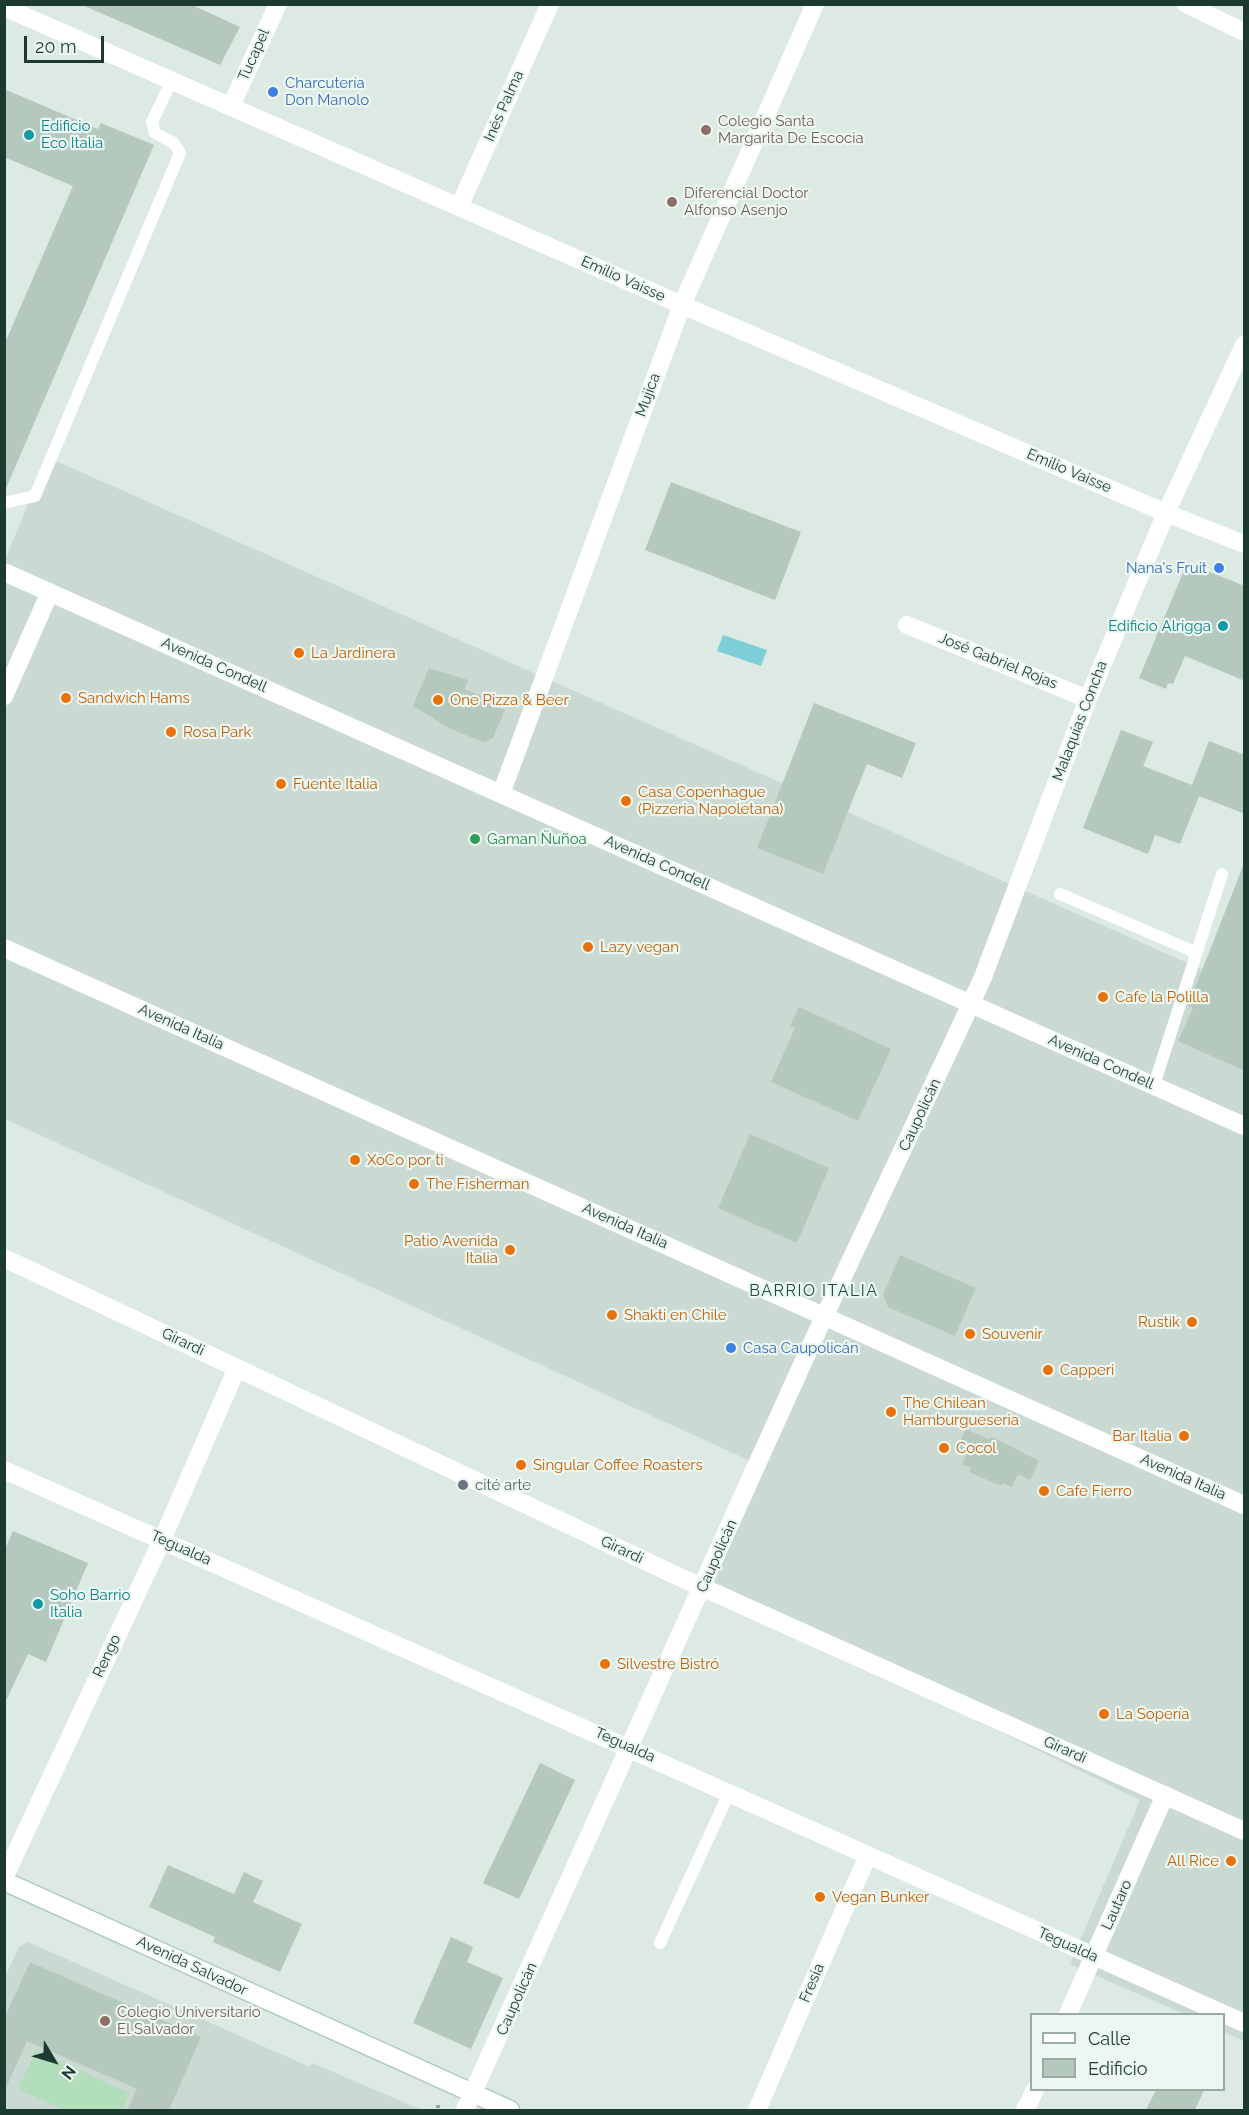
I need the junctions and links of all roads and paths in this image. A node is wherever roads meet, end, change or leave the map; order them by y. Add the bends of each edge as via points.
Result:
1 (278, 4) edge
2 (550, 4) edge
3 (816, 4) edge
4 (1186, 4) edge
5 (13, 8) edge
6 (1245, 32) edge
7 (172, 80) junction
8 (231, 106) junction
9 (459, 207) junction
10 (682, 305) junction
11 (1245, 345) edge
12 (4, 503) edge
13 (1166, 513) junction
14 (1245, 544) edge
15 (4, 572) edge
16 (50, 592) junction
17 (907, 625) dead end
18 (4, 696) edge
19 (1088, 699) junction
20 (501, 794) junction
21 (1222, 874) dead end
22 (1060, 894) dead end
23 (4, 948) edge
24 (1197, 954) junction
25 (971, 1003) junction
26 (1154, 1085) junction
27 (1245, 1126) edge
28 (4, 1258) edge
29 (826, 1316) junction
30 (237, 1368) junction
31 (4, 1470) edge
32 (1245, 1505) edge
33 (162, 1540) junction
34 (702, 1587) junction
35 (630, 1748) junction
36 (729, 1793) junction
37 (1165, 1795) junction
38 (1245, 1831) edge
39 (868, 1855) junction
40 (4, 1880) edge
41 (660, 1943) dead end
42 (1094, 1956) junction
43 (1068, 2013) edge
44 (1222, 2013) edge
45 (1225, 2014) edge
46 (1245, 2023) edge
47 (1034, 2091) edge
48 (469, 2102) edge
49 (510, 2110) edge
50 (757, 2110) edge
51 (1025, 2110) edge

1 - 8 street, Tucapel
2 - 9 street, Inés Palma
3 - 10 street, Mujica
4 - 6 street
5 - 7 street, Emilio Vaisse
7 - 8 street, Emilio Vaisse
7 - 12 lane via 152,122 155,134 174,143 180,153 35,496
8 - 9 street, Emilio Vaisse
9 - 10 street, Emilio Vaisse
10 - 13 street, Emilio Vaisse
10 - 20 street, Mujica
11 - 13 street, Malaquías Concha
13 - 14 street, Emilio Vaisse
13 - 19 street, Malaquías Concha
15 - 16 street, Avenida Condell
16 - 18 street
16 - 20 street, Avenida Condell
17 - 19 street, José Gabriel Rojas
19 - 25 street, Malaquías Concha
20 - 25 street, Avenida Condell
21 - 24 lane
22 - 24 lane
23 - 29 street, Avenida Italia
24 - 26 lane
25 - 26 street, Avenida Condell
25 - 29 street, Caupolicán
26 - 27 street, Avenida Condell
28 - 30 street, Girardi
29 - 32 street, Avenida Italia
29 - 34 street, Caupolicán
30 - 33 street, Rengo
30 - 34 street, Girardi
31 - 33 street, Tegualda
33 - 35 street, Tegualda
33 - 40 street, Rengo
34 - 35 street, Caupolicán
34 - 37 street, Girardi
35 - 36 street, Tegualda
35 - 48 street, Caupolicán
36 - 39 street, Tegualda
36 - 41 lane
37 - 38 street, Girardi
37 - 42 street, Lautaro
39 - 42 street, Tegualda
39 - 50 street, Fresia
40 - 48 street, Avenida Salvador
42 - 43 street, Lautaro
42 - 44 street, Tegualda
45 - 46 street, Tegualda
47 - 51 street
48 - 49 street, Avenida Salvador

